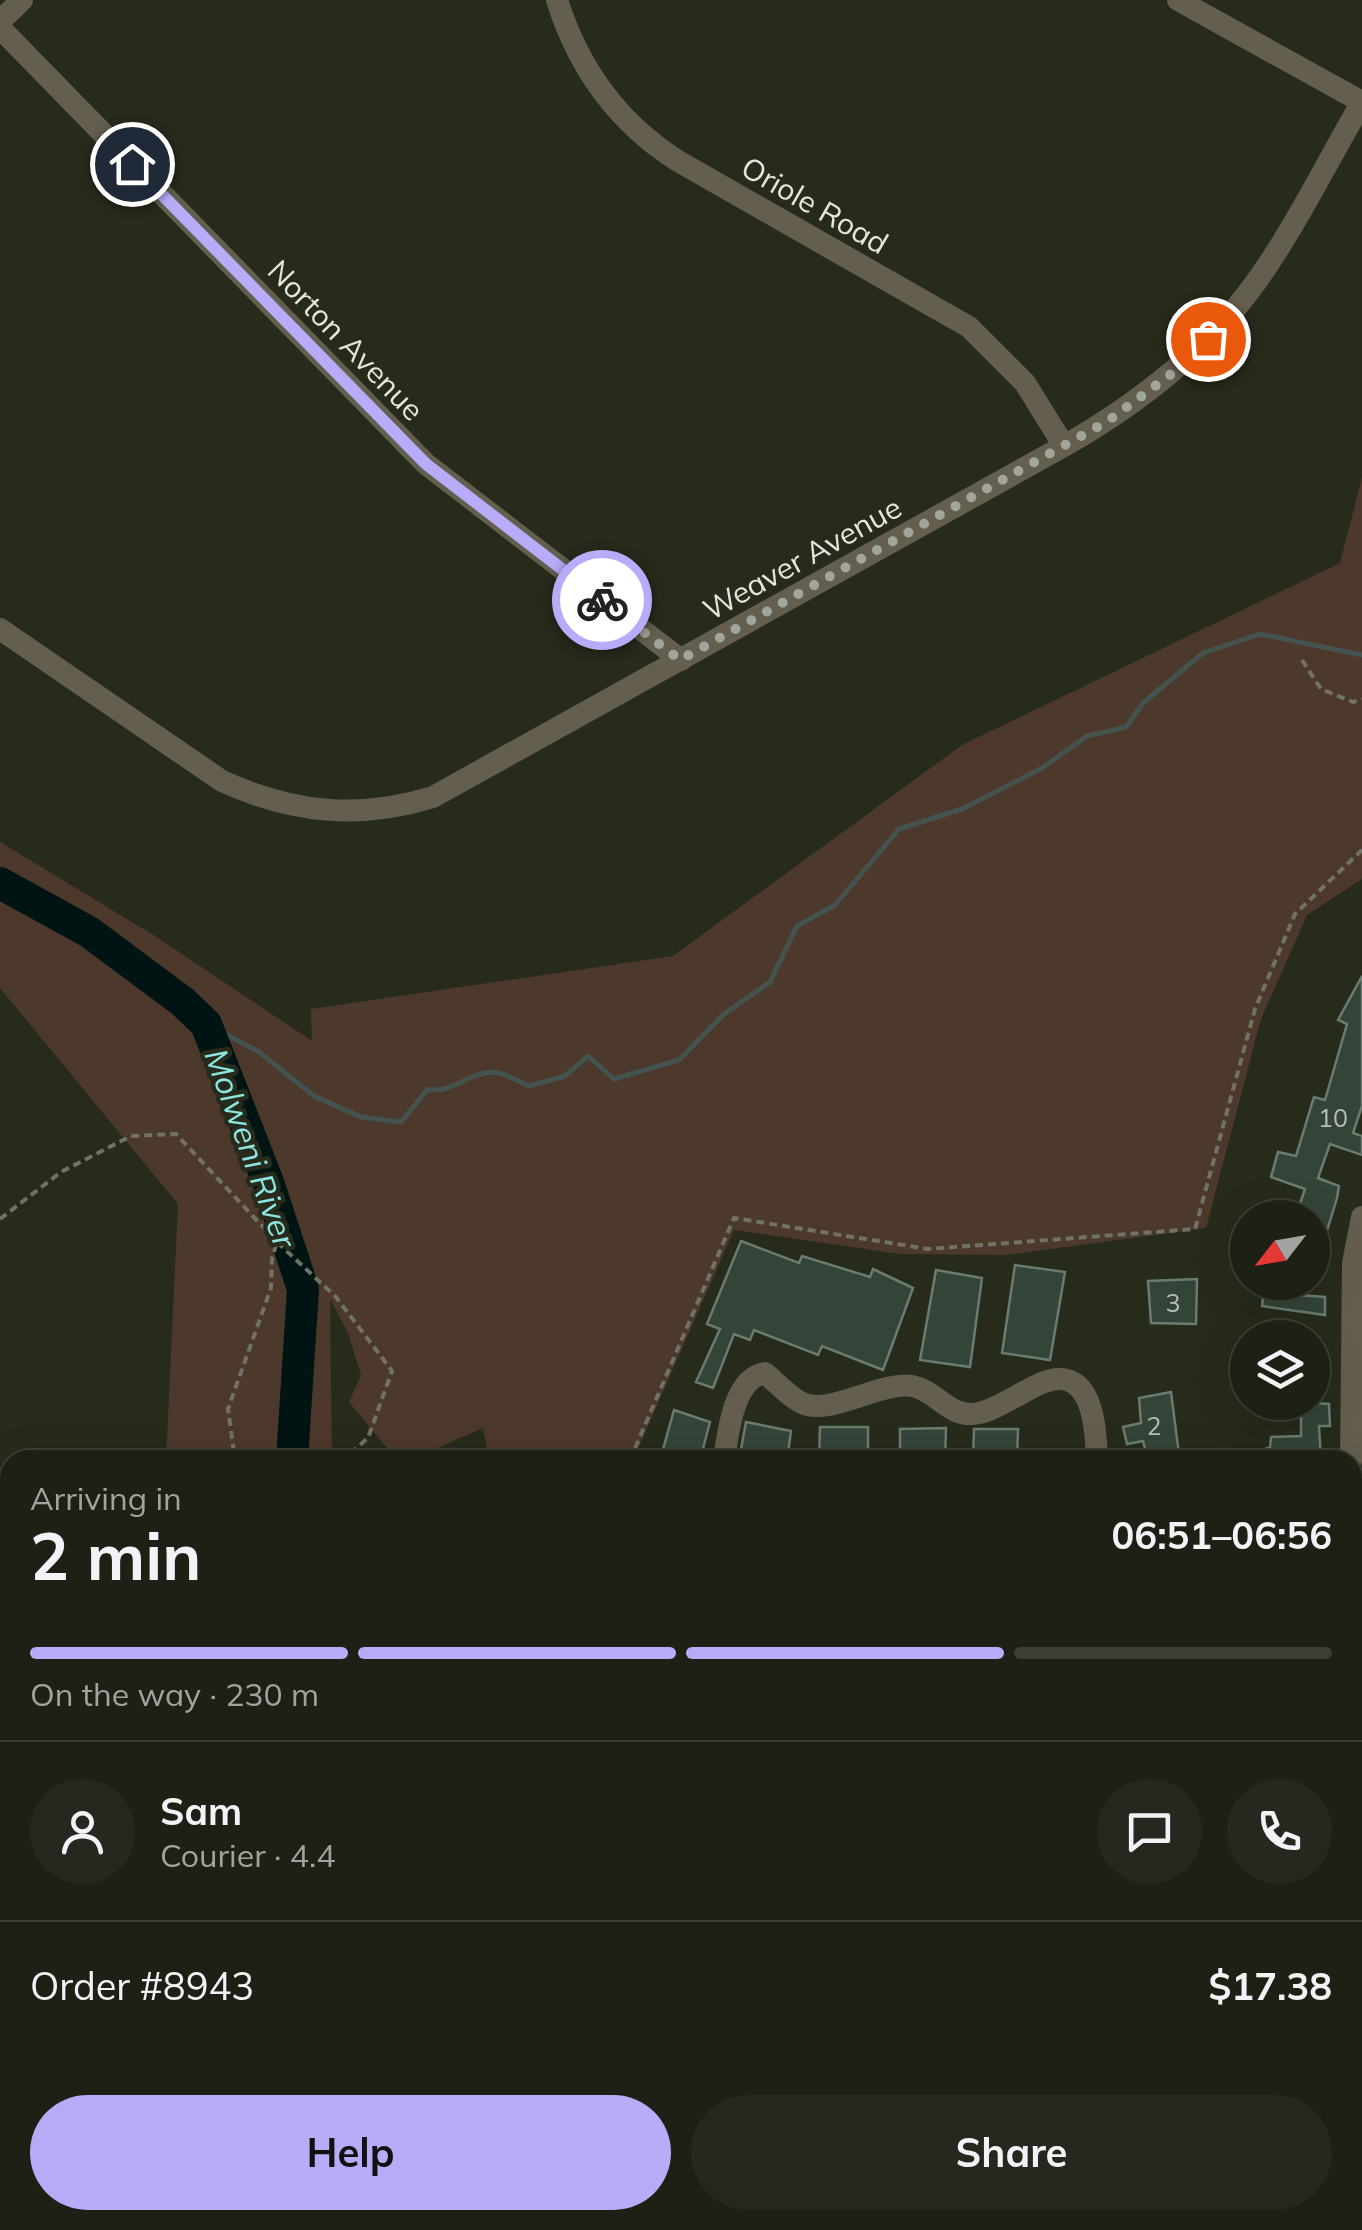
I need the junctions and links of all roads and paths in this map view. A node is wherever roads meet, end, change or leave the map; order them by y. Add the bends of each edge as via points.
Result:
1 (22, 0) edge
2 (557, 0) edge
3 (1178, 0) edge
4 (0, 25) edge
5 (1362, 102) edge
6 (1064, 446) junction
7 (0, 629) edge
8 (680, 660) junction
9 (1302, 660) dead end
10 (1362, 699) edge
11 (1362, 850) edge
12 (1362, 1217) edge
13 (0, 1219) edge
14 (278, 1242) junction
15 (234, 1450) edge
16 (354, 1450) edge
17 (634, 1450) edge
18 (726, 1450) edge
19 (1096, 1450) edge
20 (1352, 1450) edge

1 - 4 street
2 - 6 street, Oriole Road via 574,48 636,131 969,327 1025,383
3 - 5 street
4 - 8 street, Norton Avenue via 426,464
5 - 6 street, Weaver Avenue via 1271,260 1235,309 1149,392
6 - 8 street, Weaver Avenue
7 - 8 street, Weaver Avenue via 222,781 256,797 329,813 433,797
9 - 10 path via 1321,689 1353,702
11 - 17 path via 1295,914 1254,1010 1195,1230 928,1249 734,1218
12 - 20 street via 1353,1263
13 - 14 path via 61,1172 131,1136 176,1134
14 - 15 path via 271,1288 228,1408
14 - 16 path via 336,1296 392,1370 368,1438
18 - 19 street via 740,1394 764,1373 806,1405 904,1386 971,1414 1052,1380 1068,1381 1090,1408

